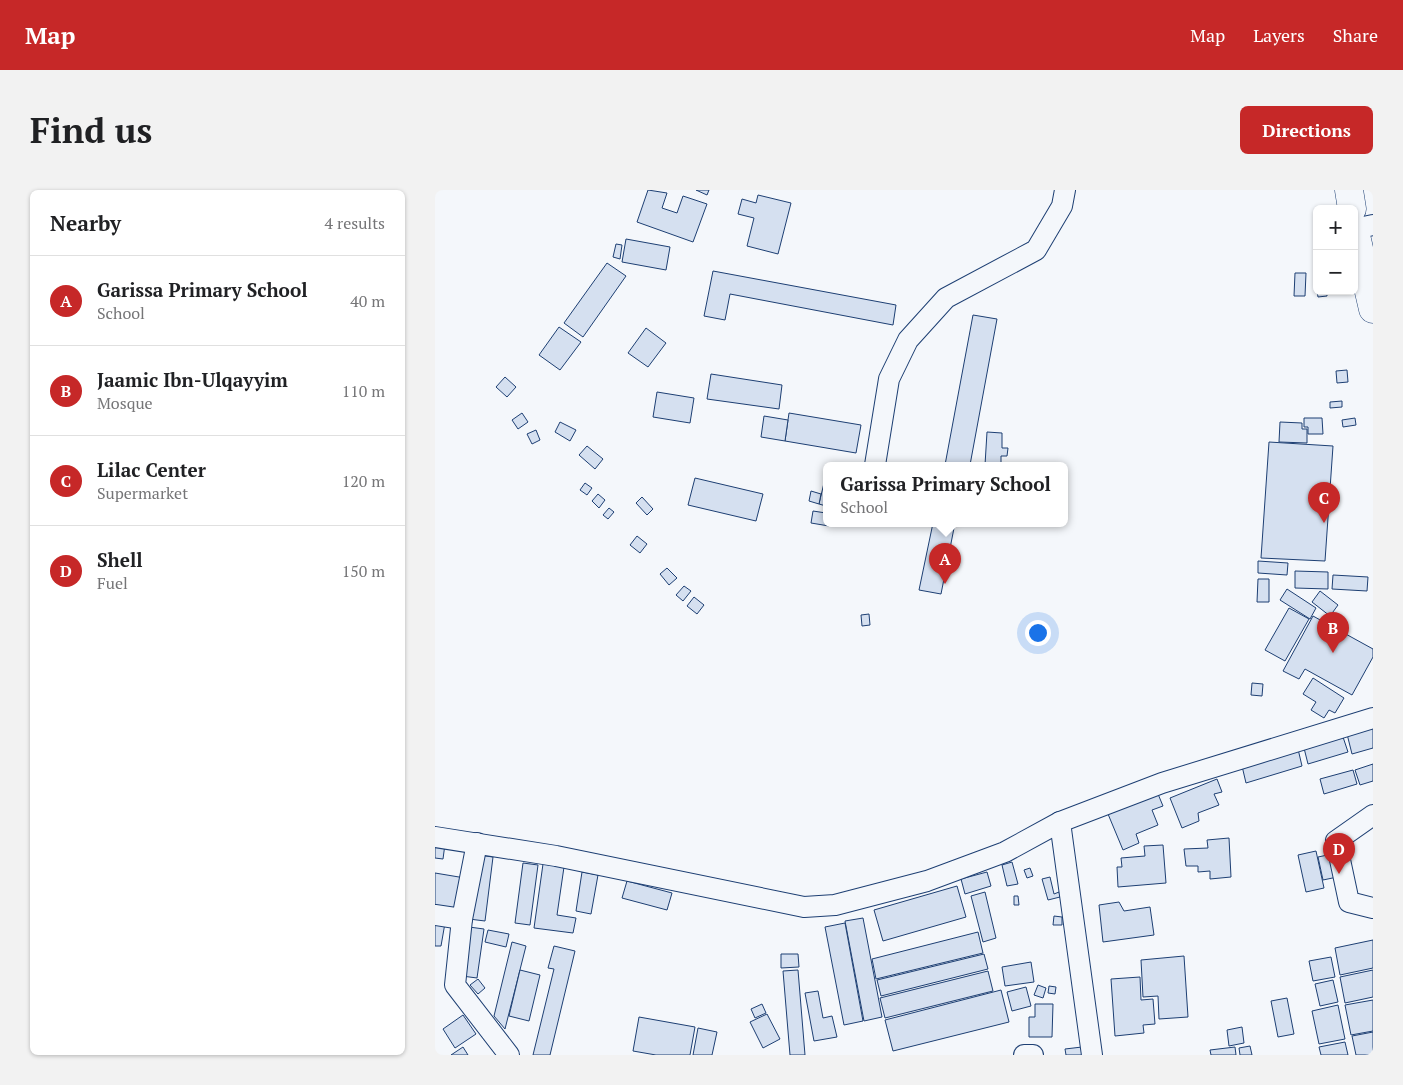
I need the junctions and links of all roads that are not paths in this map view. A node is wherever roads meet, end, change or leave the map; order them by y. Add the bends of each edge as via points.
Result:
1 (1065, 190) edge
2 (1349, 190) edge
3 (1351, 205) edge
4 (1373, 224) edge
5 (1358, 227) edge
6 (1358, 245) edge
7 (1373, 309) edge
8 (875, 462) edge
9 (1373, 718) edge
10 (1373, 815) edge
11 (1060, 822) junction
12 (435, 837) edge
13 (477, 843) junction
14 (1373, 908) edge
15 (435, 915) edge
16 (462, 919) junction
17 (509, 1055) edge
18 (1024, 1055) edge
19 (1033, 1055) edge
20 (1092, 1055) edge

1 - 8 street via 1062,206 1036,250 946,298 908,340 889,379
2 - 3 highway
4 - 5 street
6 - 7 highway
9 - 11 street via 1305,741 1243,756
10 - 14 street via 1336,841 1349,902
11 - 13 street via 1005,852 927,881 835,905 804,907
11 - 20 street
12 - 13 street
13 - 16 street
15 - 16 street
16 - 17 street via 455,985
18 - 19 street

